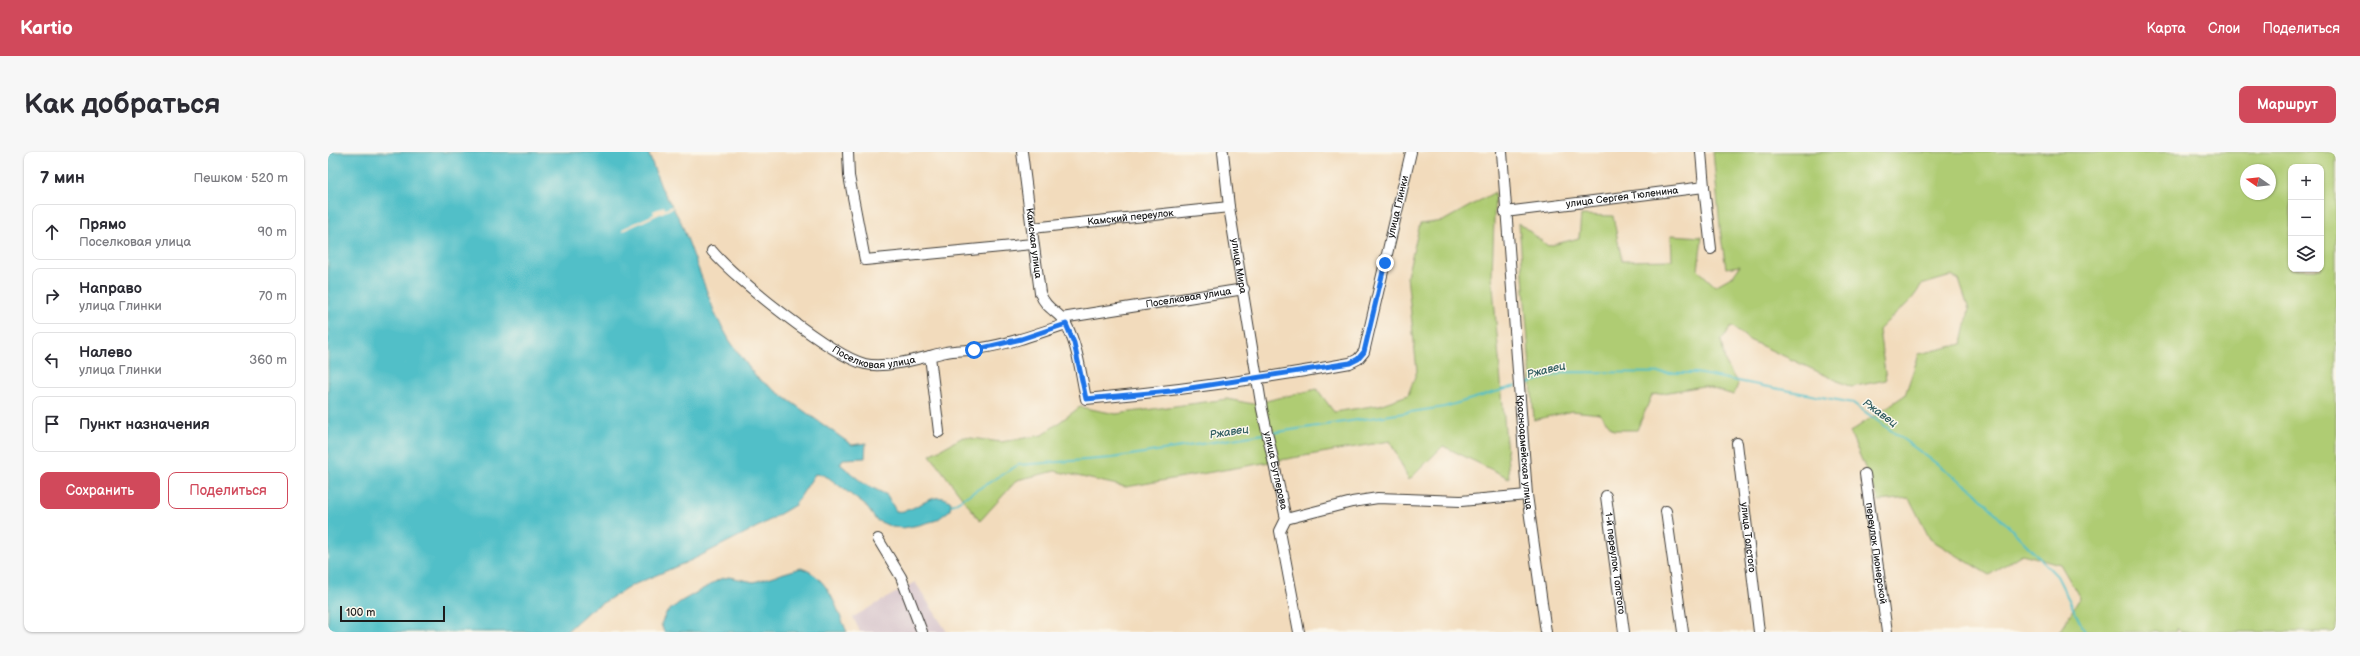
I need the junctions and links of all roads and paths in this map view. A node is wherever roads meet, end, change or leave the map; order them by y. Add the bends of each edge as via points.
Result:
1 (848, 152) edge
2 (1022, 152) edge
3 (1223, 152) edge
4 (1411, 152) edge
5 (1502, 152) edge
6 (1701, 152) edge
7 (1704, 187) junction
8 (1229, 207) junction
9 (1505, 212) junction
10 (1032, 228) junction
11 (1033, 244) junction
12 (1711, 249) dead end
13 (712, 251) dead end
14 (1244, 289) junction
15 (1064, 321) junction
16 (930, 356) junction
17 (1258, 378) junction
18 (939, 432) dead end
19 (1737, 443) dead end
20 (1865, 474) dead end
21 (1527, 495) junction
22 (1606, 496) dead end
23 (1666, 511) dead end
24 (1286, 519) junction
25 (878, 540) dead end
26 (922, 632) edge
27 (1299, 632) edge
28 (1546, 632) edge
29 (1624, 632) edge
30 (1683, 632) edge
31 (1760, 632) edge
32 (1887, 632) edge

1 - 11 street via 849,176 865,260
2 - 10 street, Камская улица
3 - 8 street, улица Мира
4 - 17 street, улица Глинки via 1364,352 1350,363
5 - 9 street, Красноармейская улица
6 - 7 street
7 - 9 street, улица Сергея Тюленина
7 - 12 street
8 - 10 street, Камский переулок
8 - 14 street, улица Мира
9 - 21 street, Красноармейская улица
10 - 11 street, Камская улица
11 - 15 street, Камская улица via 1043,302
13 - 16 street, Поселковая улица via 724,266 742,281 834,348 854,359 877,366
14 - 15 street, Поселковая улица
14 - 17 street, улица Мира
15 - 16 street, Поселковая улица via 1021,339 974,350 961,349
15 - 17 street, улица Глинки via 1074,343 1086,399 1171,391
16 - 18 street
17 - 24 street, улица Бутлерова via 1262,409
19 - 31 street, улица Толстого
20 - 32 street, переулок Пионерской
21 - 24 street via 1461,501 1378,498
21 - 28 street, Красноармейская улица
22 - 29 street, 1-й переулок Толстого
23 - 30 street
24 - 27 street, улица Бутлерова via 1280,531
25 - 26 street via 901,577

